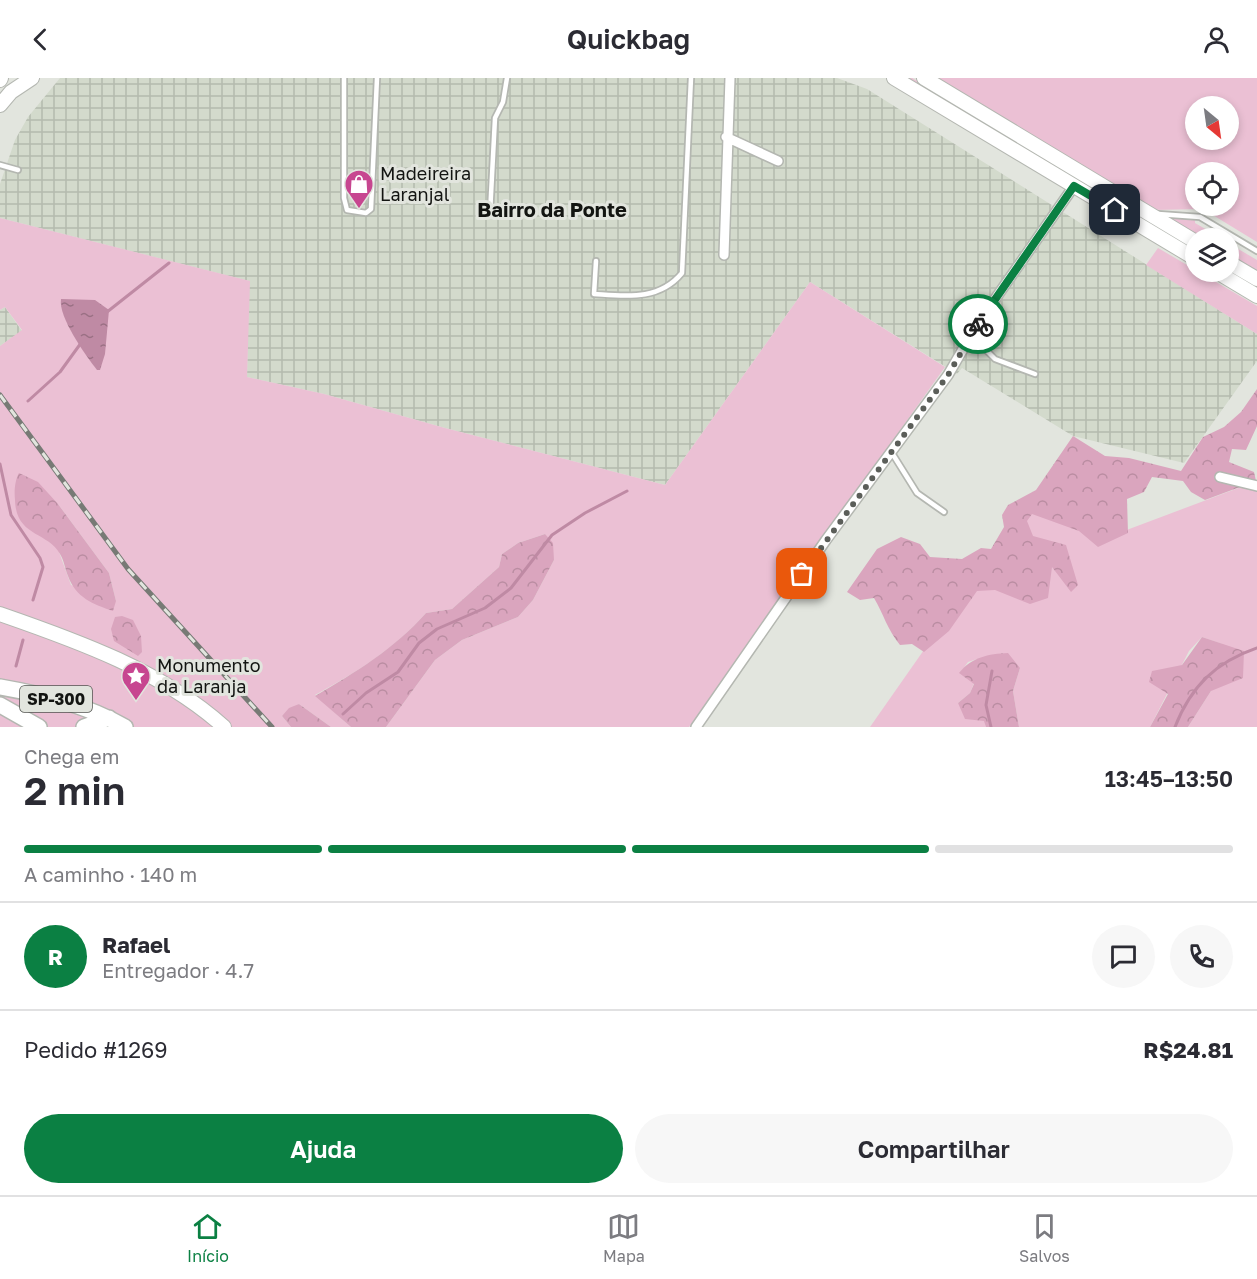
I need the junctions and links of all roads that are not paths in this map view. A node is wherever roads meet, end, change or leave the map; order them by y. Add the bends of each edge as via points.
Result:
1 (32, 78) edge
2 (344, 78) edge
3 (377, 78) edge
4 (507, 78) edge
5 (691, 78) edge
6 (730, 78) edge
7 (894, 78) edge
8 (924, 78) edge
9 (0, 105) edge
10 (726, 137) junction
11 (778, 161) dead end
12 (0, 165) edge
13 (18, 170) dead end
14 (1074, 186) junction
15 (490, 214) dead end
16 (1149, 214) junction
17 (1185, 235) edge
18 (1257, 251) edge
19 (1185, 252) edge
20 (724, 255) dead end
21 (596, 261) dead end
22 (1239, 268) edge
23 (1257, 279) edge
24 (1234, 282) edge
25 (1257, 296) edge
26 (971, 335) junction
27 (1035, 374) dead end
28 (892, 453) junction
29 (1220, 477) dead end
30 (1257, 486) edge
31 (944, 512) dead end
32 (0, 614) edge
33 (0, 687) edge
34 (0, 705) edge
35 (109, 718) junction
36 (220, 725) edge
37 (39, 727) edge
38 (84, 727) edge
39 (125, 727) edge
40 (696, 727) edge

1 - 9 main road
2 - 3 lane via 344,198 347,210 366,213 371,209
4 - 15 lane via 503,102 495,118
5 - 21 lane via 682,273 650,294 594,294
6 - 10 street
7 - 14 main road
8 - 16 main road
10 - 11 street
10 - 20 street
12 - 13 lane
14 - 19 main road
14 - 26 street
16 - 17 main road
16 - 18 lane via 1200,217
22 - 23 main road
24 - 25 main road
26 - 27 lane via 995,359
26 - 28 street via 948,375
28 - 31 lane via 917,493
28 - 40 street via 826,540
29 - 30 street
32 - 36 main road via 118,660 180,694
33 - 35 main road, SP-300 via 71,702
34 - 37 main road, SP-300
35 - 38 main road
35 - 39 main road, SP-300

